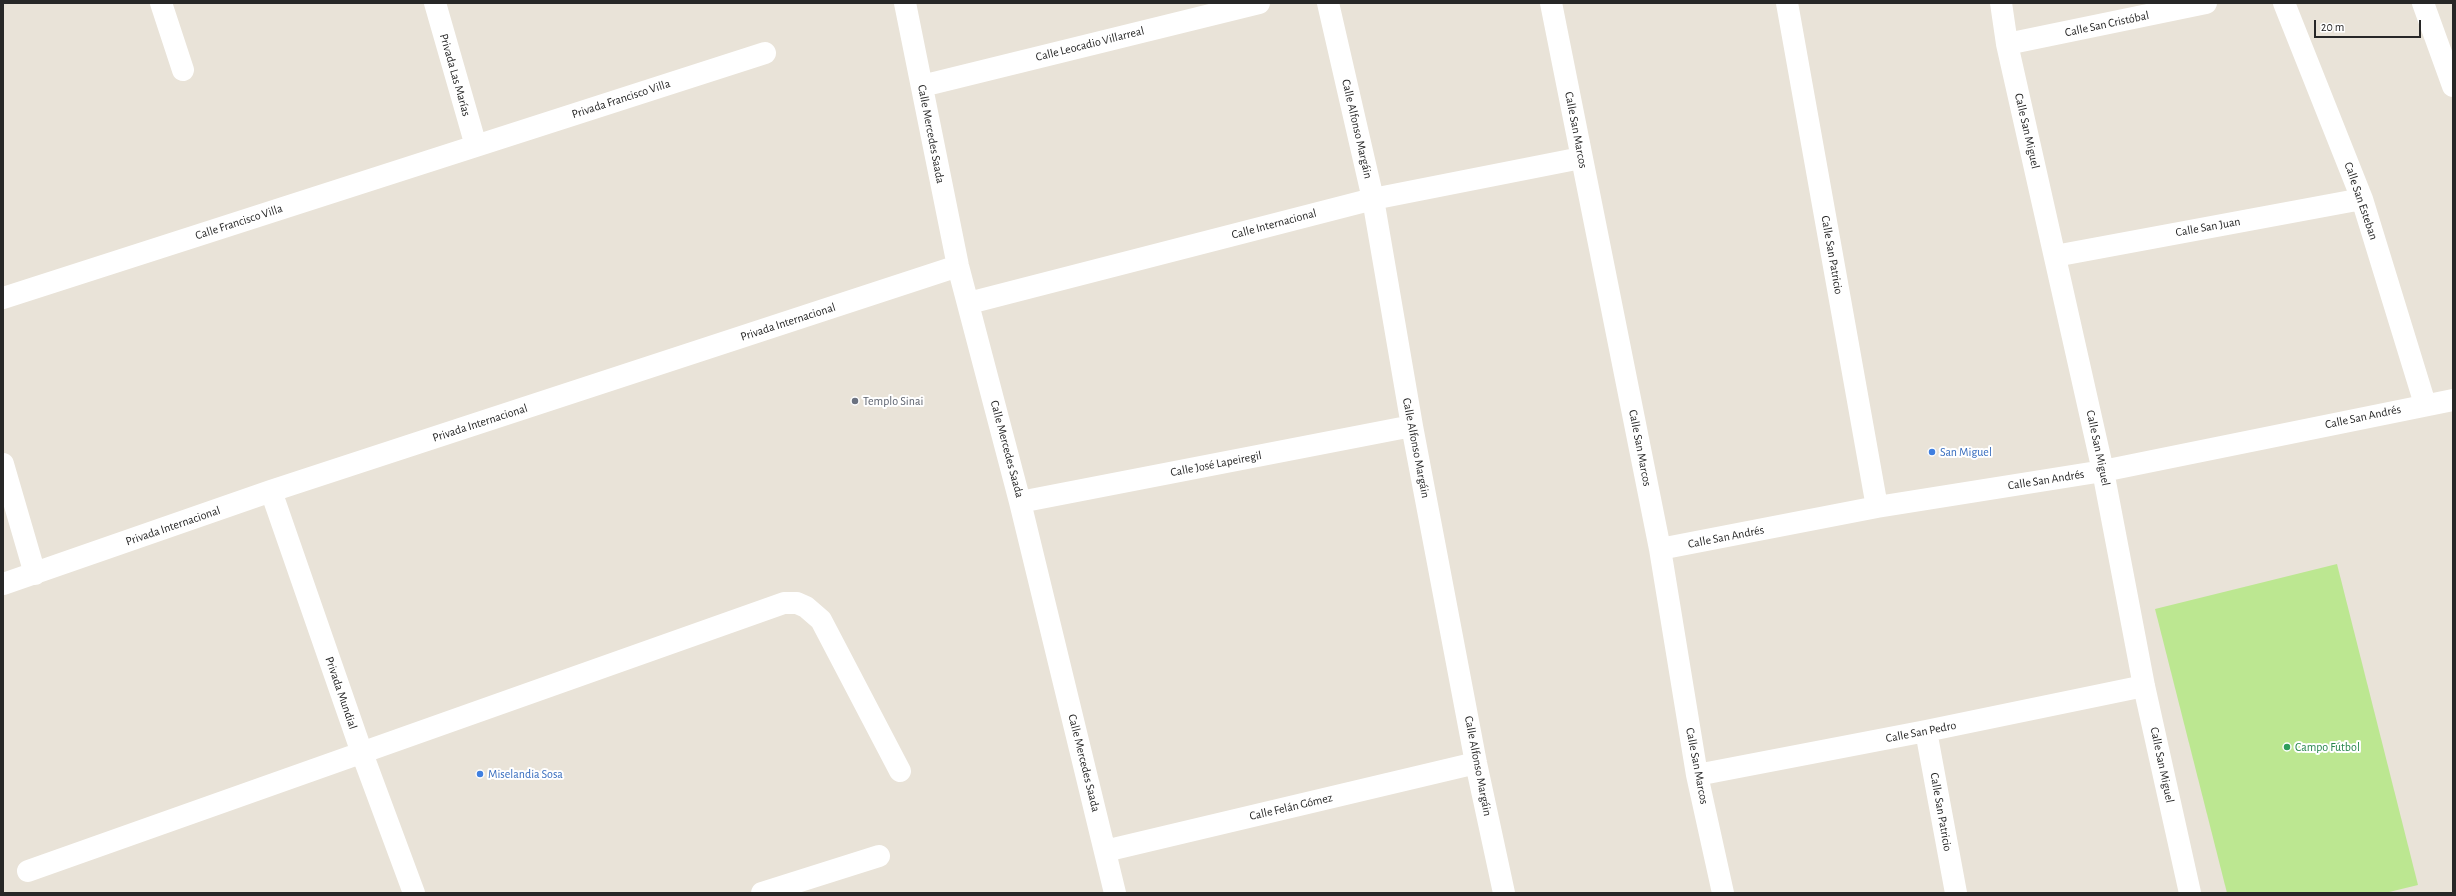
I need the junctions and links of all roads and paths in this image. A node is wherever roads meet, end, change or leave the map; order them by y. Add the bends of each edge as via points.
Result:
1 (161, 3) edge
2 (435, 3) edge
3 (905, 3) edge
4 (1259, 3) edge
5 (1328, 3) edge
6 (1551, 3) edge
7 (1787, 3) edge
8 (2001, 3) edge
9 (2206, 3) edge
10 (2284, 3) edge
11 (2422, 3) edge
12 (2008, 44) junction
13 (765, 53) dead end
14 (183, 70) dead end
15 (922, 86) junction
16 (2453, 86) edge
17 (476, 146) junction
18 (1581, 158) junction
19 (1372, 199) junction
20 (2362, 199) junction
21 (2054, 256) junction
22 (958, 266) junction
23 (3, 298) edge
24 (969, 304) junction
25 (2453, 400) edge
26 (2425, 404) junction
27 (1412, 426) junction
28 (3, 464) edge
29 (2103, 471) junction
30 (271, 491) junction
31 (1020, 502) junction
32 (1877, 508) junction
33 (1660, 549) junction
34 (35, 574) junction
35 (3, 584) edge
36 (2144, 686) junction
37 (1926, 731) junction
38 (362, 753) junction
39 (1476, 763) junction
40 (900, 771) dead end
41 (1697, 775) junction
42 (1105, 851) junction
43 (879, 856) dead end
44 (28, 871) dead end
45 (414, 893) edge
46 (762, 893) edge
47 (1115, 893) edge
48 (1504, 893) edge
49 (1723, 893) edge
50 (1956, 893) edge
51 (2190, 893) edge

1 - 14 street
2 - 17 street, Privada Las Marías
3 - 15 street, Calle Mercedes Saada
4 - 15 street, Calle Leocadio Villarreal
5 - 19 street, Calle Alfonso Margáin
6 - 18 street, Calle San Marcos
7 - 32 street, Calle San Patricio
8 - 12 street, Calle San Miguel
9 - 12 street, Calle San Cristóbal
10 - 20 street, Calle San Esteban
11 - 16 street
12 - 21 street, Calle San Miguel
13 - 17 street, Privada Francisco Villa
15 - 22 street, Calle Mercedes Saada
17 - 23 street, Calle Francisco Villa
18 - 19 street, Calle Internacional
18 - 33 street, Calle San Marcos
19 - 24 street, Calle Internacional
19 - 27 street, Calle Alfonso Margáin
20 - 21 street, Calle San Juan
20 - 26 street, Calle San Esteban
21 - 29 street, Calle San Miguel
22 - 24 street, Calle Mercedes Saada
22 - 30 street, Privada Internacional
24 - 31 street, Calle Mercedes Saada
25 - 26 street, Calle San Andrés
26 - 29 street, Calle San Andrés
27 - 31 street, Calle José Lapeiregil
27 - 39 street, Calle Alfonso Margáin
28 - 34 street
29 - 32 street, Calle San Andrés
29 - 36 street, Calle San Miguel
30 - 34 street, Privada Internacional
30 - 38 street, Privada Mundial
31 - 42 street, Calle Mercedes Saada
32 - 33 street, Calle San Andrés
33 - 41 street, Calle San Marcos
34 - 35 street, Privada Internacional
36 - 37 street, Calle San Pedro
36 - 51 street, Calle San Miguel
37 - 41 street, Calle San Pedro
37 - 50 street, Calle San Patricio
38 - 40 street via 784,603 797,603 815,612 821,620
38 - 44 street
38 - 45 street, Privada Mundial
39 - 42 street, Calle Felán Gómez
39 - 48 street, Calle Alfonso Margáin
41 - 49 street, Calle San Marcos
42 - 47 street, Calle Mercedes Saada
43 - 46 street

